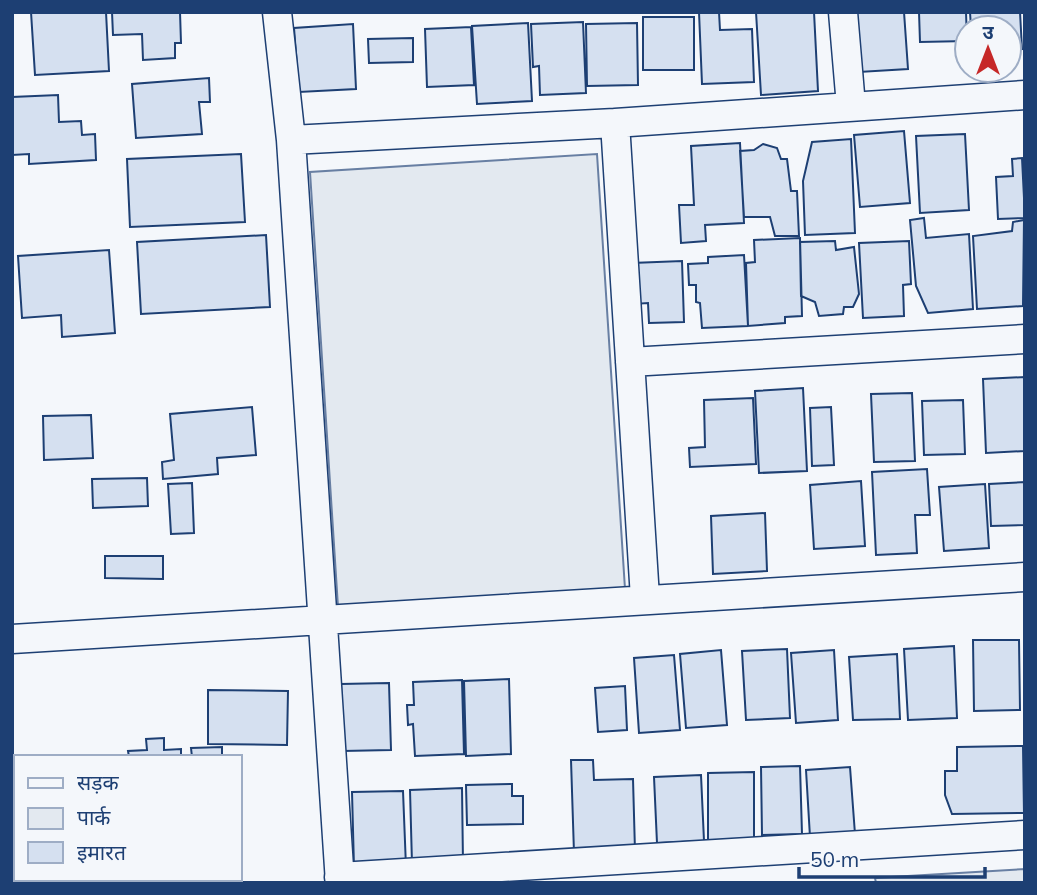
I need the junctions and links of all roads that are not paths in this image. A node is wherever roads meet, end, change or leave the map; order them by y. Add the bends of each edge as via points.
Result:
1 (276, 12) edge
2 (843, 12) edge
3 (1025, 95) edge
4 (851, 106) junction
5 (615, 122) junction
6 (291, 140) junction
7 (1025, 339) edge
8 (630, 362) junction
9 (1025, 577) edge
10 (645, 598) junction
11 (322, 619) junction
12 (12, 639) edge
13 (1025, 835) edge
14 (340, 880) edge

1 - 6 street
2 - 4 street
3 - 4 street
4 - 5 street
5 - 6 street
5 - 8 street
6 - 11 street
7 - 8 street
8 - 10 street
9 - 10 street
10 - 11 street
11 - 12 street
11 - 14 street
13 - 14 street

